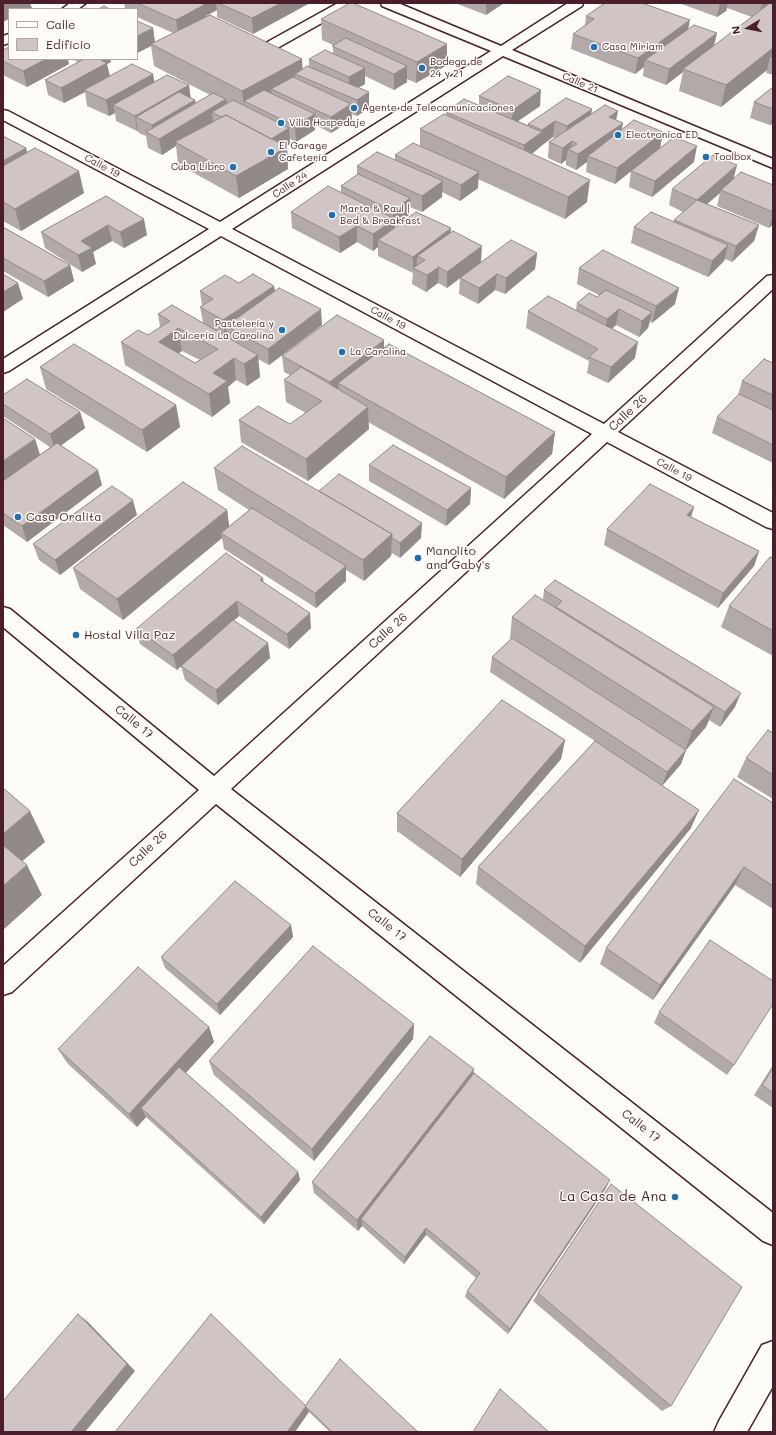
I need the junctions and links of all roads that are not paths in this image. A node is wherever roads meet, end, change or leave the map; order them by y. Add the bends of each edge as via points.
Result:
1 (80, 3) edge
2 (347, 3) edge
3 (387, 3) edge
4 (577, 3) edge
5 (70, 8) edge
6 (252, 42) edge
7 (502, 50) junction
8 (3, 114) edge
9 (773, 164) edge
10 (221, 230) junction
11 (773, 280) edge
12 (3, 367) edge
13 (606, 434) junction
14 (773, 522) edge
15 (3, 615) edge
16 (214, 789) junction
17 (3, 983) edge
18 (773, 1231) edge
19 (773, 1356) edge
20 (730, 1432) edge

1 - 5 street
2 - 6 street via 273,51
3 - 7 street, Calle 21
4 - 7 street, Calle 24
7 - 9 street, Calle 21
7 - 10 street, Calle 24
8 - 10 street, Calle 19
10 - 12 street, Calle 24
10 - 13 street, Calle 19
11 - 13 street, Calle 26
13 - 14 street, Calle 19
13 - 16 street, Calle 26
15 - 16 street, Calle 17
16 - 17 street, Calle 26
16 - 18 street, Calle 17
19 - 20 street

